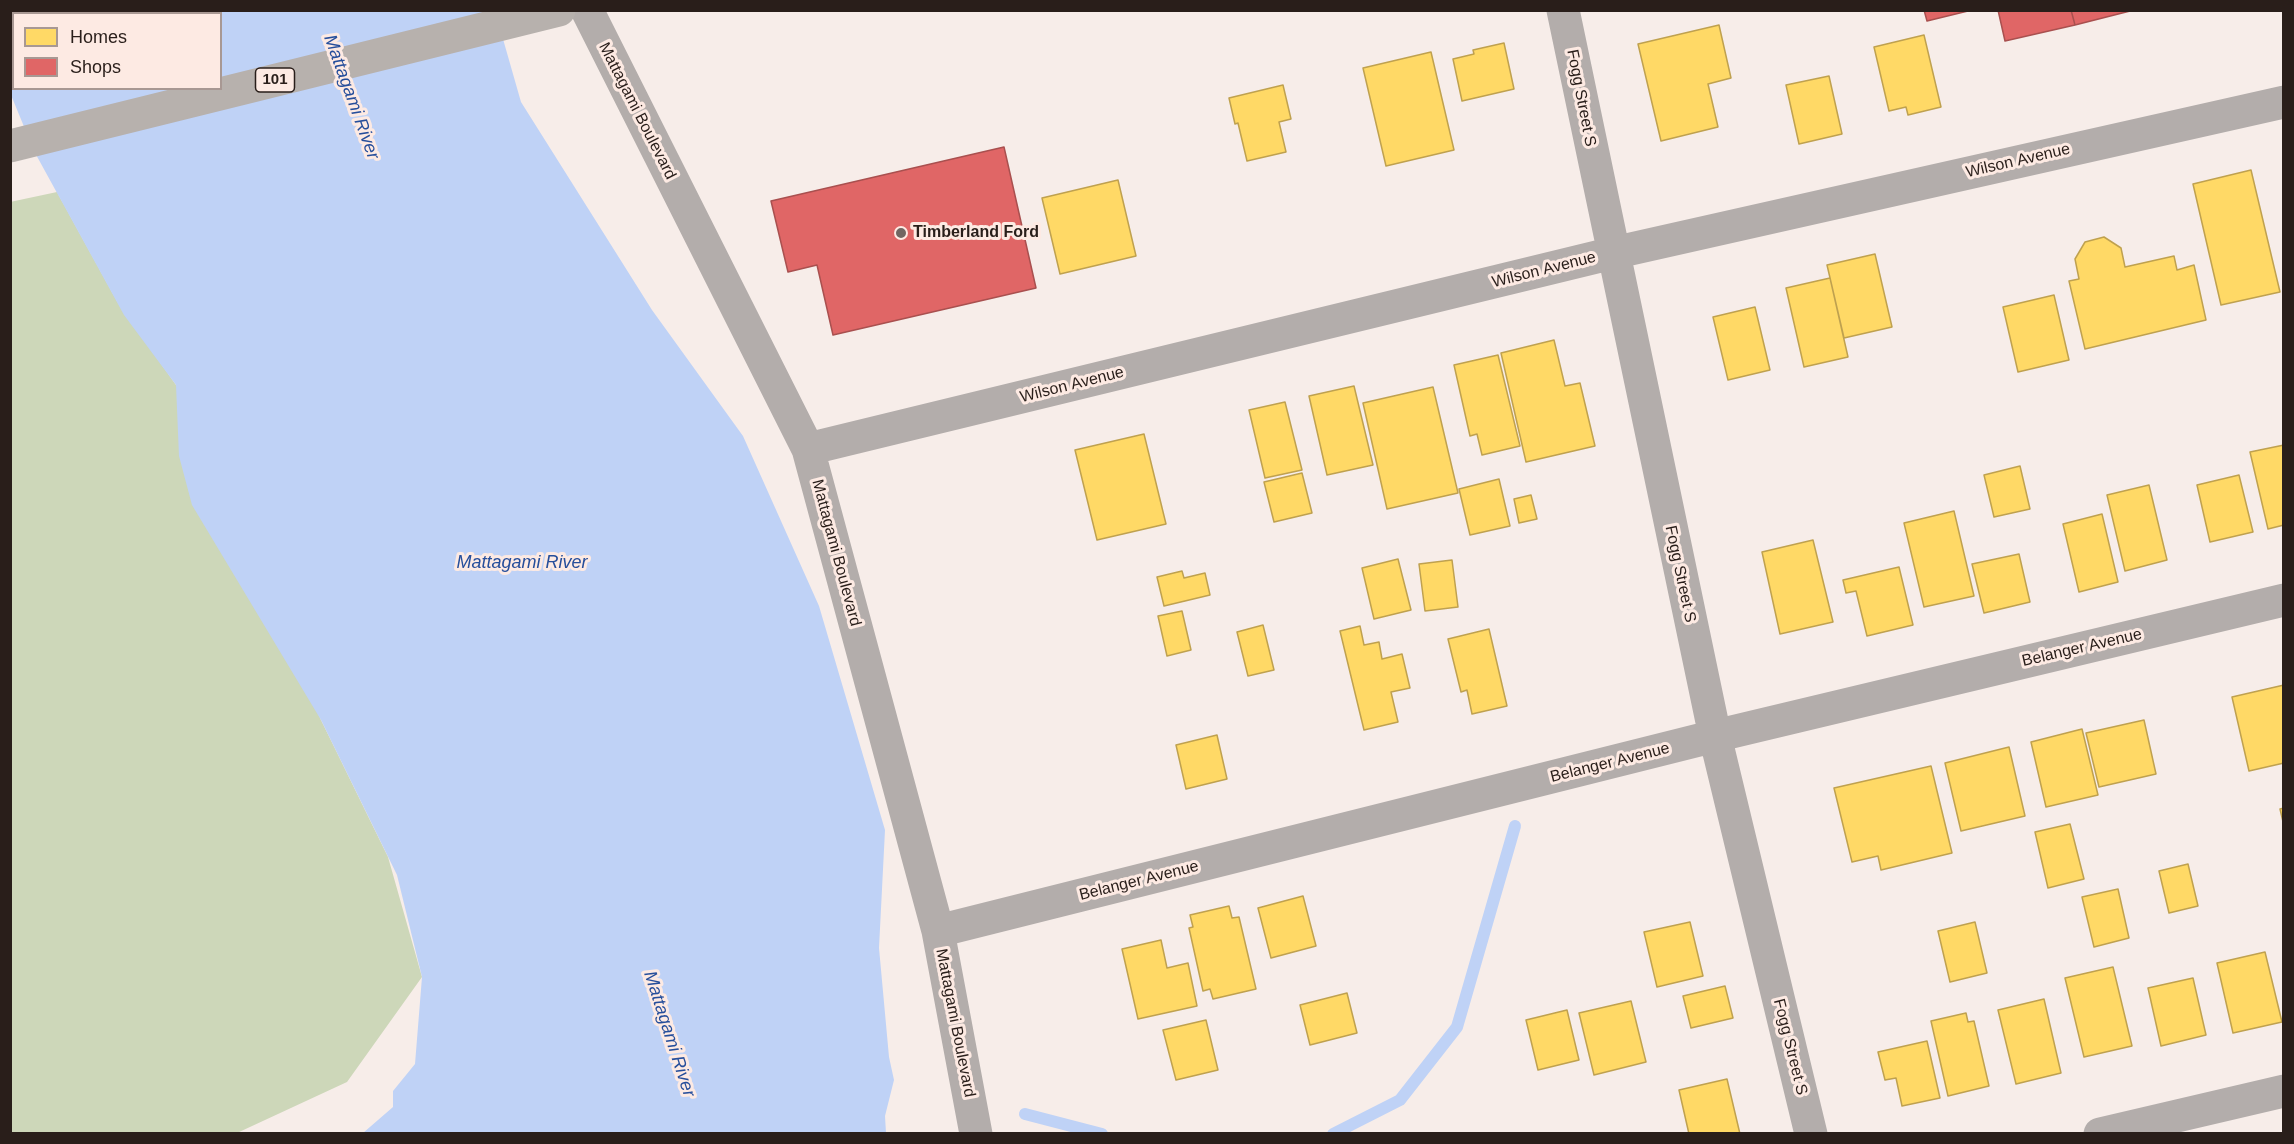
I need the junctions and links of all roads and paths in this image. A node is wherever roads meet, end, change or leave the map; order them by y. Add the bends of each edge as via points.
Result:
1 (587, 10) edge
2 (1563, 10) edge
3 (549, 13) edge
4 (2283, 102) edge
5 (10, 146) edge
6 (1613, 253) junction
7 (808, 449) junction
8 (2283, 600) edge
9 (1715, 736) junction
10 (938, 931) junction
11 (2283, 1091) edge
12 (976, 1134) edge
13 (1811, 1134) edge
14 (2100, 1134) edge

1 - 7 street, Mattagami Boulevard
2 - 6 street, Fogg Street S
3 - 5 main road, 101
4 - 6 street, Wilson Avenue
6 - 7 street, Wilson Avenue
6 - 9 street, Fogg Street S
7 - 10 street, Mattagami Boulevard
8 - 9 street, Belanger Avenue
9 - 10 street, Belanger Avenue
9 - 13 street, Fogg Street S
10 - 12 street, Mattagami Boulevard
11 - 14 street

